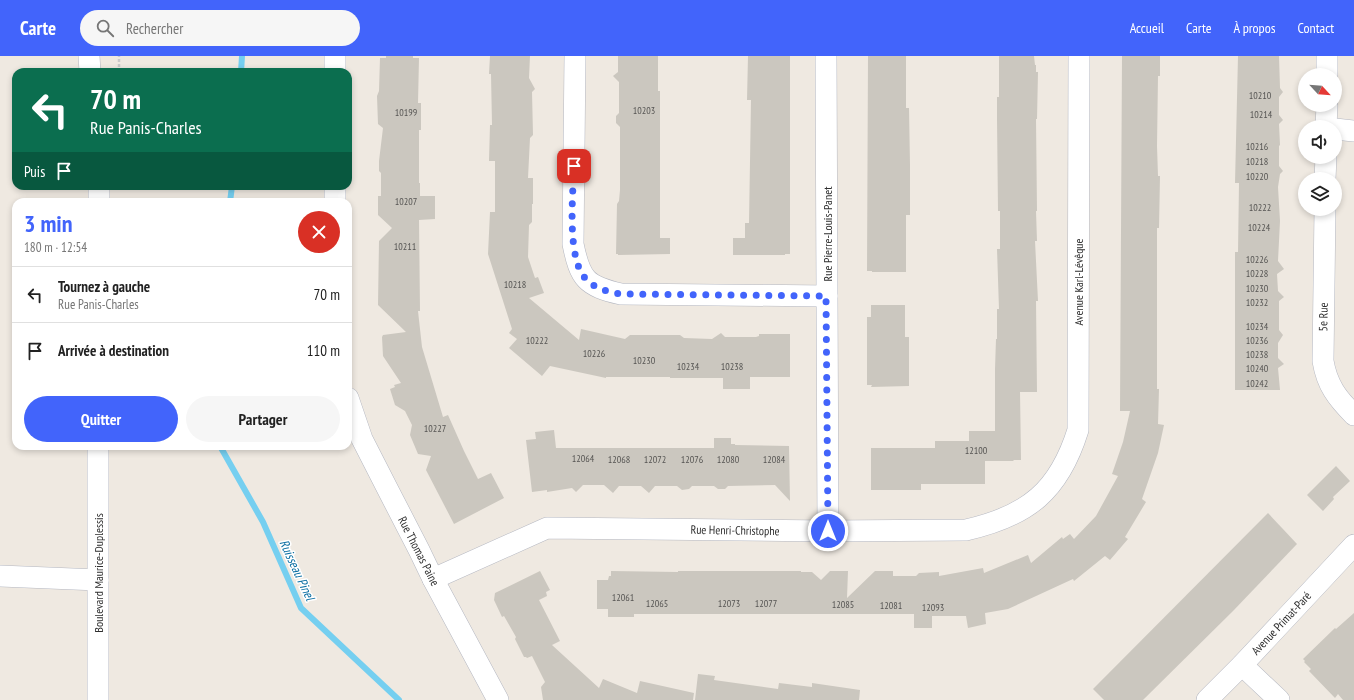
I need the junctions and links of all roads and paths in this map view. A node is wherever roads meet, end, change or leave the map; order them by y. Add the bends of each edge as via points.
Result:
1 (88, 56) edge
2 (100, 56) edge
3 (119, 56) edge
4 (335, 56) edge
5 (575, 56) edge
6 (826, 56) edge
7 (1079, 56) edge
8 (1327, 56) edge
9 (90, 68) edge
10 (99, 68) edge
11 (119, 68) edge
12 (335, 68) edge
13 (1327, 68) edge
14 (1342, 129) edge
15 (1354, 130) edge
16 (1325, 216) edge
17 (826, 296) junction
18 (352, 410) edge
19 (1354, 415) edge
20 (98, 450) edge
21 (1040, 497) joint
22 (828, 531) junction
23 (1354, 545) edge
24 (0, 576) edge
25 (433, 579) junction
26 (98, 580) junction
27 (1242, 665) junction
28 (98, 700) edge
29 (498, 700) edge
30 (1207, 700) edge
31 (1279, 700) edge

1 - 9 street
2 - 10 street
3 - 11 path
4 - 12 street
5 - 17 street via 573,244 577,264 586,280 602,290 621,294
6 - 17 street, Rue Pierre-Louis-Panet
7 - 21 street, Avenue Karl-Lévêque via 1078,430 1072,450 1063,466
8 - 13 street
14 - 15 street
16 - 19 street, 5e Rue via 1323,361 1331,388
17 - 22 street, Rue Pierre-Louis-Panet
18 - 25 street, Rue Thomas Paine via 362,439
20 - 26 street, Boulevard Maurice-Duplessis
21 - 22 street, Rue Henri-Christophe via 1023,510 986,526 966,530
22 - 25 street, Rue Henri-Christophe via 547,528
23 - 27 street, Avenue Primat-Paré
24 - 26 street
25 - 29 street, Rue Thomas Paine
26 - 28 street, Boulevard Maurice-Duplessis
27 - 30 street, Avenue Primat-Paré
27 - 31 street

